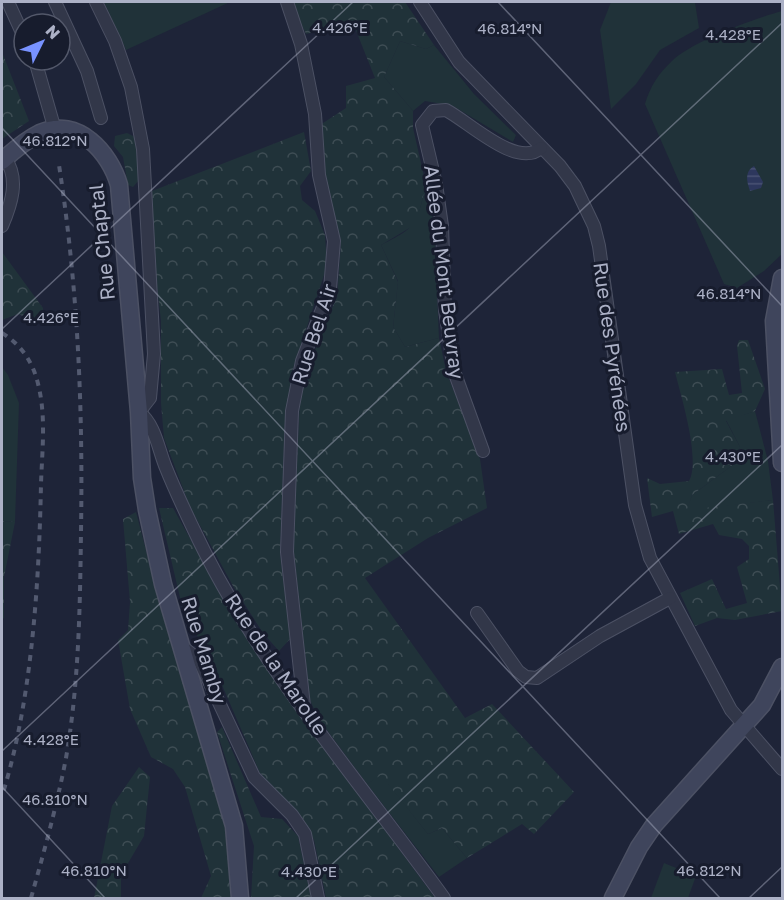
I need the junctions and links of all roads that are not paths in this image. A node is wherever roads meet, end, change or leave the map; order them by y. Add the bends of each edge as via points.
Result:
1 (55, 2) edge
2 (96, 2) edge
3 (287, 2) edge
4 (420, 2) edge
5 (38, 72) edge
6 (100, 118) dead end
7 (55, 130) junction
8 (542, 148) junction
9 (3, 159) edge
10 (2, 226) edge
11 (783, 278) edge
12 (139, 412) junction
13 (483, 451) dead end
14 (783, 463) edge
15 (670, 598) junction
16 (477, 613) dead end
17 (180, 645) junction
18 (783, 667) edge
19 (304, 708) junction
20 (744, 727) junction
21 (783, 769) edge
22 (240, 898) edge
23 (318, 898) edge
24 (444, 898) edge
25 (613, 898) edge

1 - 6 street via 87,70
2 - 12 street via 115,40 131,87 144,149 154,354 150,398
3 - 19 street, Rue Bel Air via 301,44 315,114 319,175 334,241 330,290 302,361 292,411 287,552
4 - 8 street, Rue des Pyrénées via 459,62
5 - 7 street
7 - 9 street via 40,133
7 - 12 street, Rue Chaptal via 88,138 105,154 114,170
8 - 13 street, Allée du Mont Beuvray via 531,154 515,154 446,110 434,111 422,125 441,216 454,371
8 - 15 street, Rue des Pyrénées via 575,186 594,226 638,523
9 - 10 street via 9,164 13,188
11 - 14 street via 774,321
12 - 17 street, Rue Mamby via 142,478 153,545
12 - 19 street, Rue de la Marolle via 152,429 193,529 232,598
15 - 16 street via 600,636 537,678 518,671
15 - 20 street, Rue des Pyrénées
17 - 22 street, Rue Mamby via 234,826
17 - 23 street via 199,660 254,777 305,834
18 - 20 street via 762,705
19 - 24 street, Rue de la Marolle
20 - 21 street, Rue des Pyrénées
20 - 25 street via 654,825

